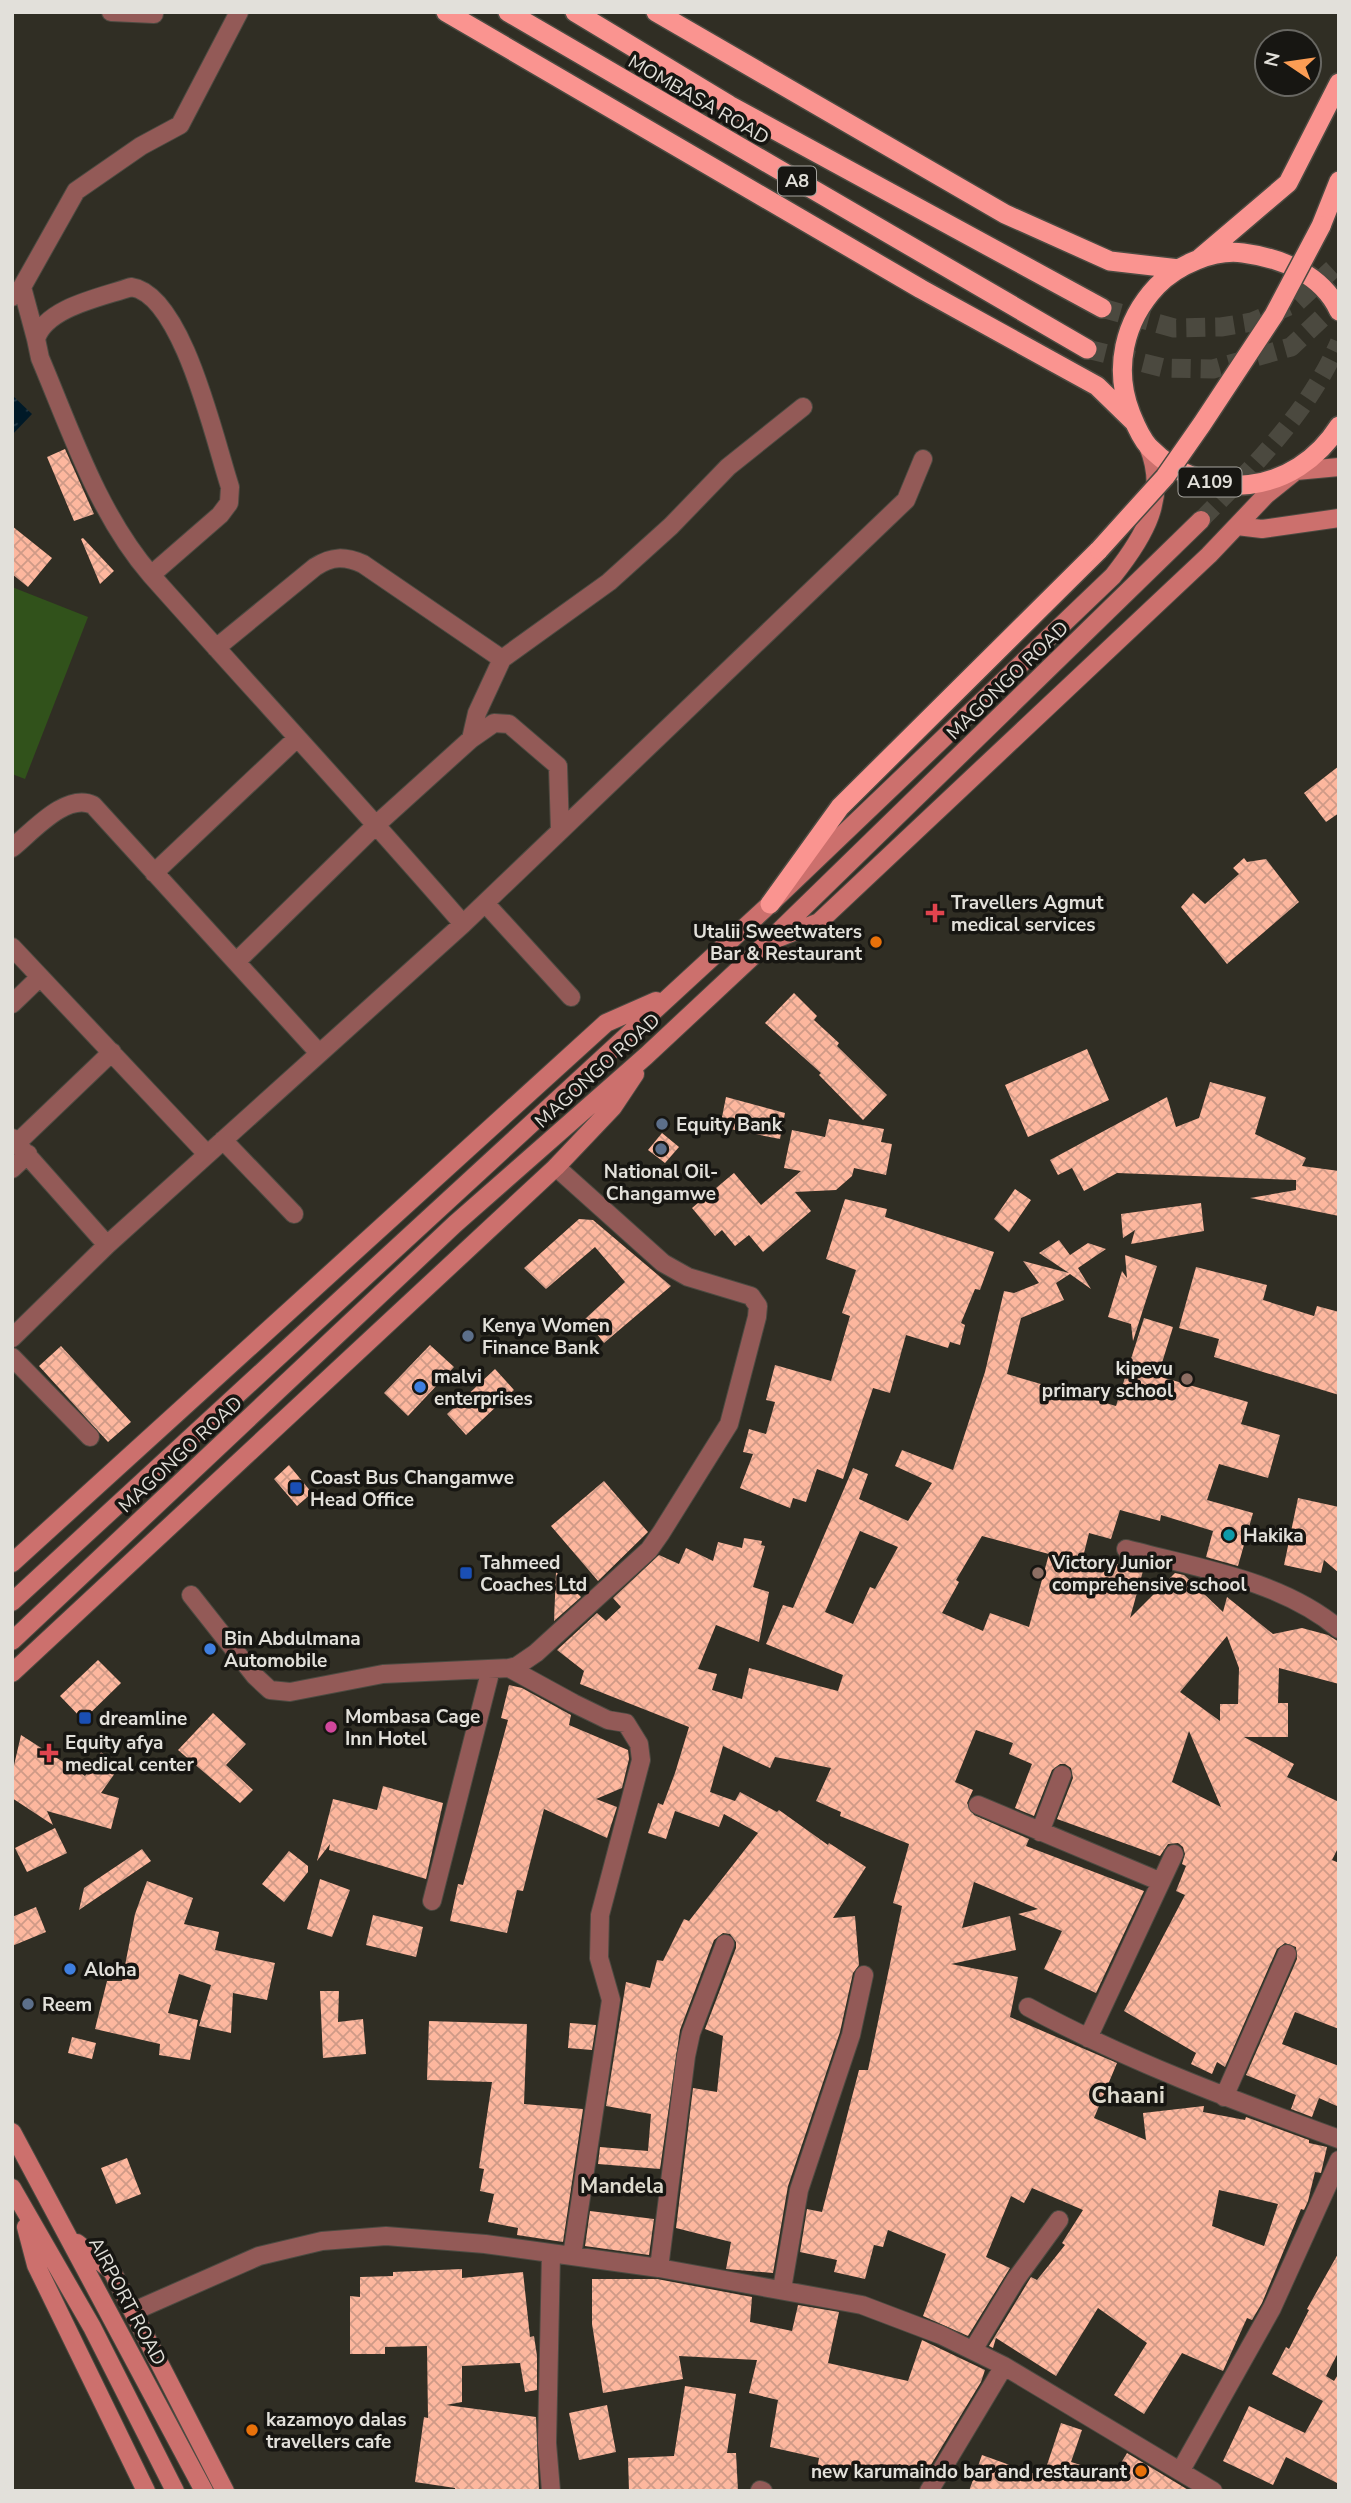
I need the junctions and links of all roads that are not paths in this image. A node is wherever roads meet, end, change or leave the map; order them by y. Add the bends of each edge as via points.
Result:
1 (111, 12) edge
2 (239, 12) edge
3 (446, 12) edge
4 (508, 12) edge
5 (575, 12) edge
6 (656, 12) edge
7 (154, 14) edge
8 (1339, 83) edge
9 (1339, 181) edge
10 (1199, 259) junction
11 (1179, 269) junction
12 (17, 292) edge
13 (1102, 308) tunnel mouth
14 (1339, 311) edge
15 (36, 339) junction
16 (1087, 348) tunnel mouth
17 (803, 407) dead end
18 (1135, 423) junction
19 (1339, 426) edge
20 (1148, 446) junction
21 (923, 460) dead end
22 (1339, 467) edge
23 (1296, 471) junction
24 (1339, 518) edge
25 (1201, 520) tunnel mouth
26 (1237, 526) junction
27 (151, 575) junction
28 (216, 648) junction
29 (502, 659) junction
30 (296, 739) junction
31 (471, 739) junction
32 (377, 824) junction
33 (560, 831) junction
34 (12, 848) edge
35 (154, 873) junction
36 (485, 903) junction
37 (771, 904) junction
38 (463, 924) junction
39 (768, 942) junction
40 (12, 947) edge
41 (236, 962) junction
42 (40, 977) junction
43 (670, 995) junction
44 (571, 997) dead end
45 (12, 1004) edge
46 (112, 1052) junction
47 (319, 1053) junction
48 (646, 1056) junction
49 (223, 1140) junction
50 (19, 1145) edge
51 (207, 1154) junction
52 (556, 1167) junction
53 (12, 1168) edge
54 (294, 1214) dead end
55 (107, 1245) junction
56 (12, 1338) edge
57 (12, 1357) edge
58 (90, 1437) dead end
59 (1125, 1549) dead end
60 (12, 1563) edge
61 (191, 1595) dead end
62 (12, 1602) edge
63 (1339, 1629) edge
64 (12, 1641) edge
65 (500, 1669) junction
66 (12, 1673) edge
67 (1062, 1775) dead end
68 (978, 1805) dead end
69 (1040, 1832) junction
70 (1174, 1854) dead end
71 (1159, 1881) junction
72 (432, 1901) dead end
73 (725, 1944) dead end
74 (1287, 1954) dead end
75 (864, 1975) dead end
76 (1028, 2007) dead end
77 (1088, 2038) junction
78 (1224, 2097) junction
79 (12, 2132) edge
80 (1339, 2139) edge
81 (1339, 2160) edge
82 (16, 2196) edge
83 (1059, 2220) dead end
84 (72, 2239) junction
85 (551, 2254) junction
86 (572, 2256) junction
87 (659, 2268) junction
88 (782, 2289) junction
89 (134, 2311) junction
90 (973, 2350) junction
91 (1004, 2366) junction
92 (1181, 2470) junction
93 (146, 2491) edge
94 (175, 2491) edge
95 (204, 2491) edge
96 (225, 2491) edge
97 (551, 2491) edge
98 (929, 2491) edge
99 (1213, 2491) edge

1 - 7 street
2 - 12 street via 180,125 76,191
3 - 18 highway via 921,289 1097,386
4 - 16 highway, MOMBASA ROAD / A8
5 - 13 highway, MOMBASA ROAD / A8 via 729,105
6 - 11 highway via 1005,214 1110,261
8 - 10 highway via 1288,183
9 - 37 highway, bridge via 1321,226 1273,315 1173,466 1099,550 840,807
10 - 11 highway, A109
10 - 14 highway, A109 via 1237,252 1275,257 1309,275
11 - 18 highway, A109 via 1146,298 1126,337 1122,372 1126,402
12 - 15 street
15 - 27 street via 40,358 108,512
15 - 27 street via 44,325 62,312 131,287 141,288 172,324 191,361 230,486 229,503 206,529
17 - 29 street via 728,467 609,582
18 - 20 highway, A109
19 - 23 highway, A109 via 1325,447
20 - 23 highway, A109 via 1187,474 1223,485 1260,484
20 - 37 main road, MAGONGO ROAD via 1155,465 1155,497 1141,541 1113,576
21 - 33 street via 906,500
22 - 23 main road
23 - 26 main road
24 - 26 main road via 1262,529
25 - 39 main road, MAGONGO ROAD
26 - 39 main road via 819,922
27 - 28 street
28 - 29 street via 315,567 326,560 349,558
28 - 30 street
29 - 31 street via 474,719
30 - 32 street
30 - 35 street
31 - 32 street
31 - 33 street via 494,723 504,722 555,761 561,782
32 - 38 street
32 - 41 street
33 - 36 street
34 - 35 street via 69,804 85,801
35 - 41 street
36 - 38 street
36 - 44 street
37 - 43 main road, MAGONGO ROAD
38 - 47 street
39 - 48 main road, MAGONGO ROAD
40 - 42 street
41 - 47 street
42 - 45 street
42 - 46 street
43 - 60 main road via 606,1023
43 - 62 main road, MAGONGO ROAD
46 - 50 street
46 - 51 street
47 - 49 street
48 - 52 main road via 613,1107
48 - 64 main road, MAGONGO ROAD via 455,1224
49 - 51 street
49 - 54 street
50 - 53 street
50 - 55 street
51 - 55 street
52 - 65 street via 663,1263 688,1277 751,1296 758,1306 757,1317 729,1424 662,1533 536,1653 517,1666
52 - 66 main road
55 - 56 street
57 - 58 street
59 - 63 street via 1297,1599
61 - 65 street via 255,1676 270,1690 281,1693 383,1674
65 - 72 street
65 - 86 street via 608,1720 626,1723 641,1752 600,1915 599,1958 611,2000
67 - 69 street
68 - 69 street
69 - 71 street
70 - 71 street
71 - 77 street
73 - 87 street via 686,2056
74 - 78 street
75 - 88 street via 851,2035 799,2190
76 - 77 street
77 - 78 street
78 - 80 street
79 - 84 main road, AIRPORT ROAD
81 - 92 street via 1272,2308
82 - 93 main road via 36,2265
82 - 94 main road via 104,2350
83 - 90 street
84 - 89 main road via 112,2271
84 - 95 main road, AIRPORT ROAD
85 - 86 street
85 - 89 street via 386,2236 322,2241 259,2256
85 - 97 street via 547,2443
86 - 87 street
87 - 88 street
88 - 90 street via 862,2305
89 - 96 main road
90 - 91 street
91 - 92 street
91 - 98 street
92 - 99 street

